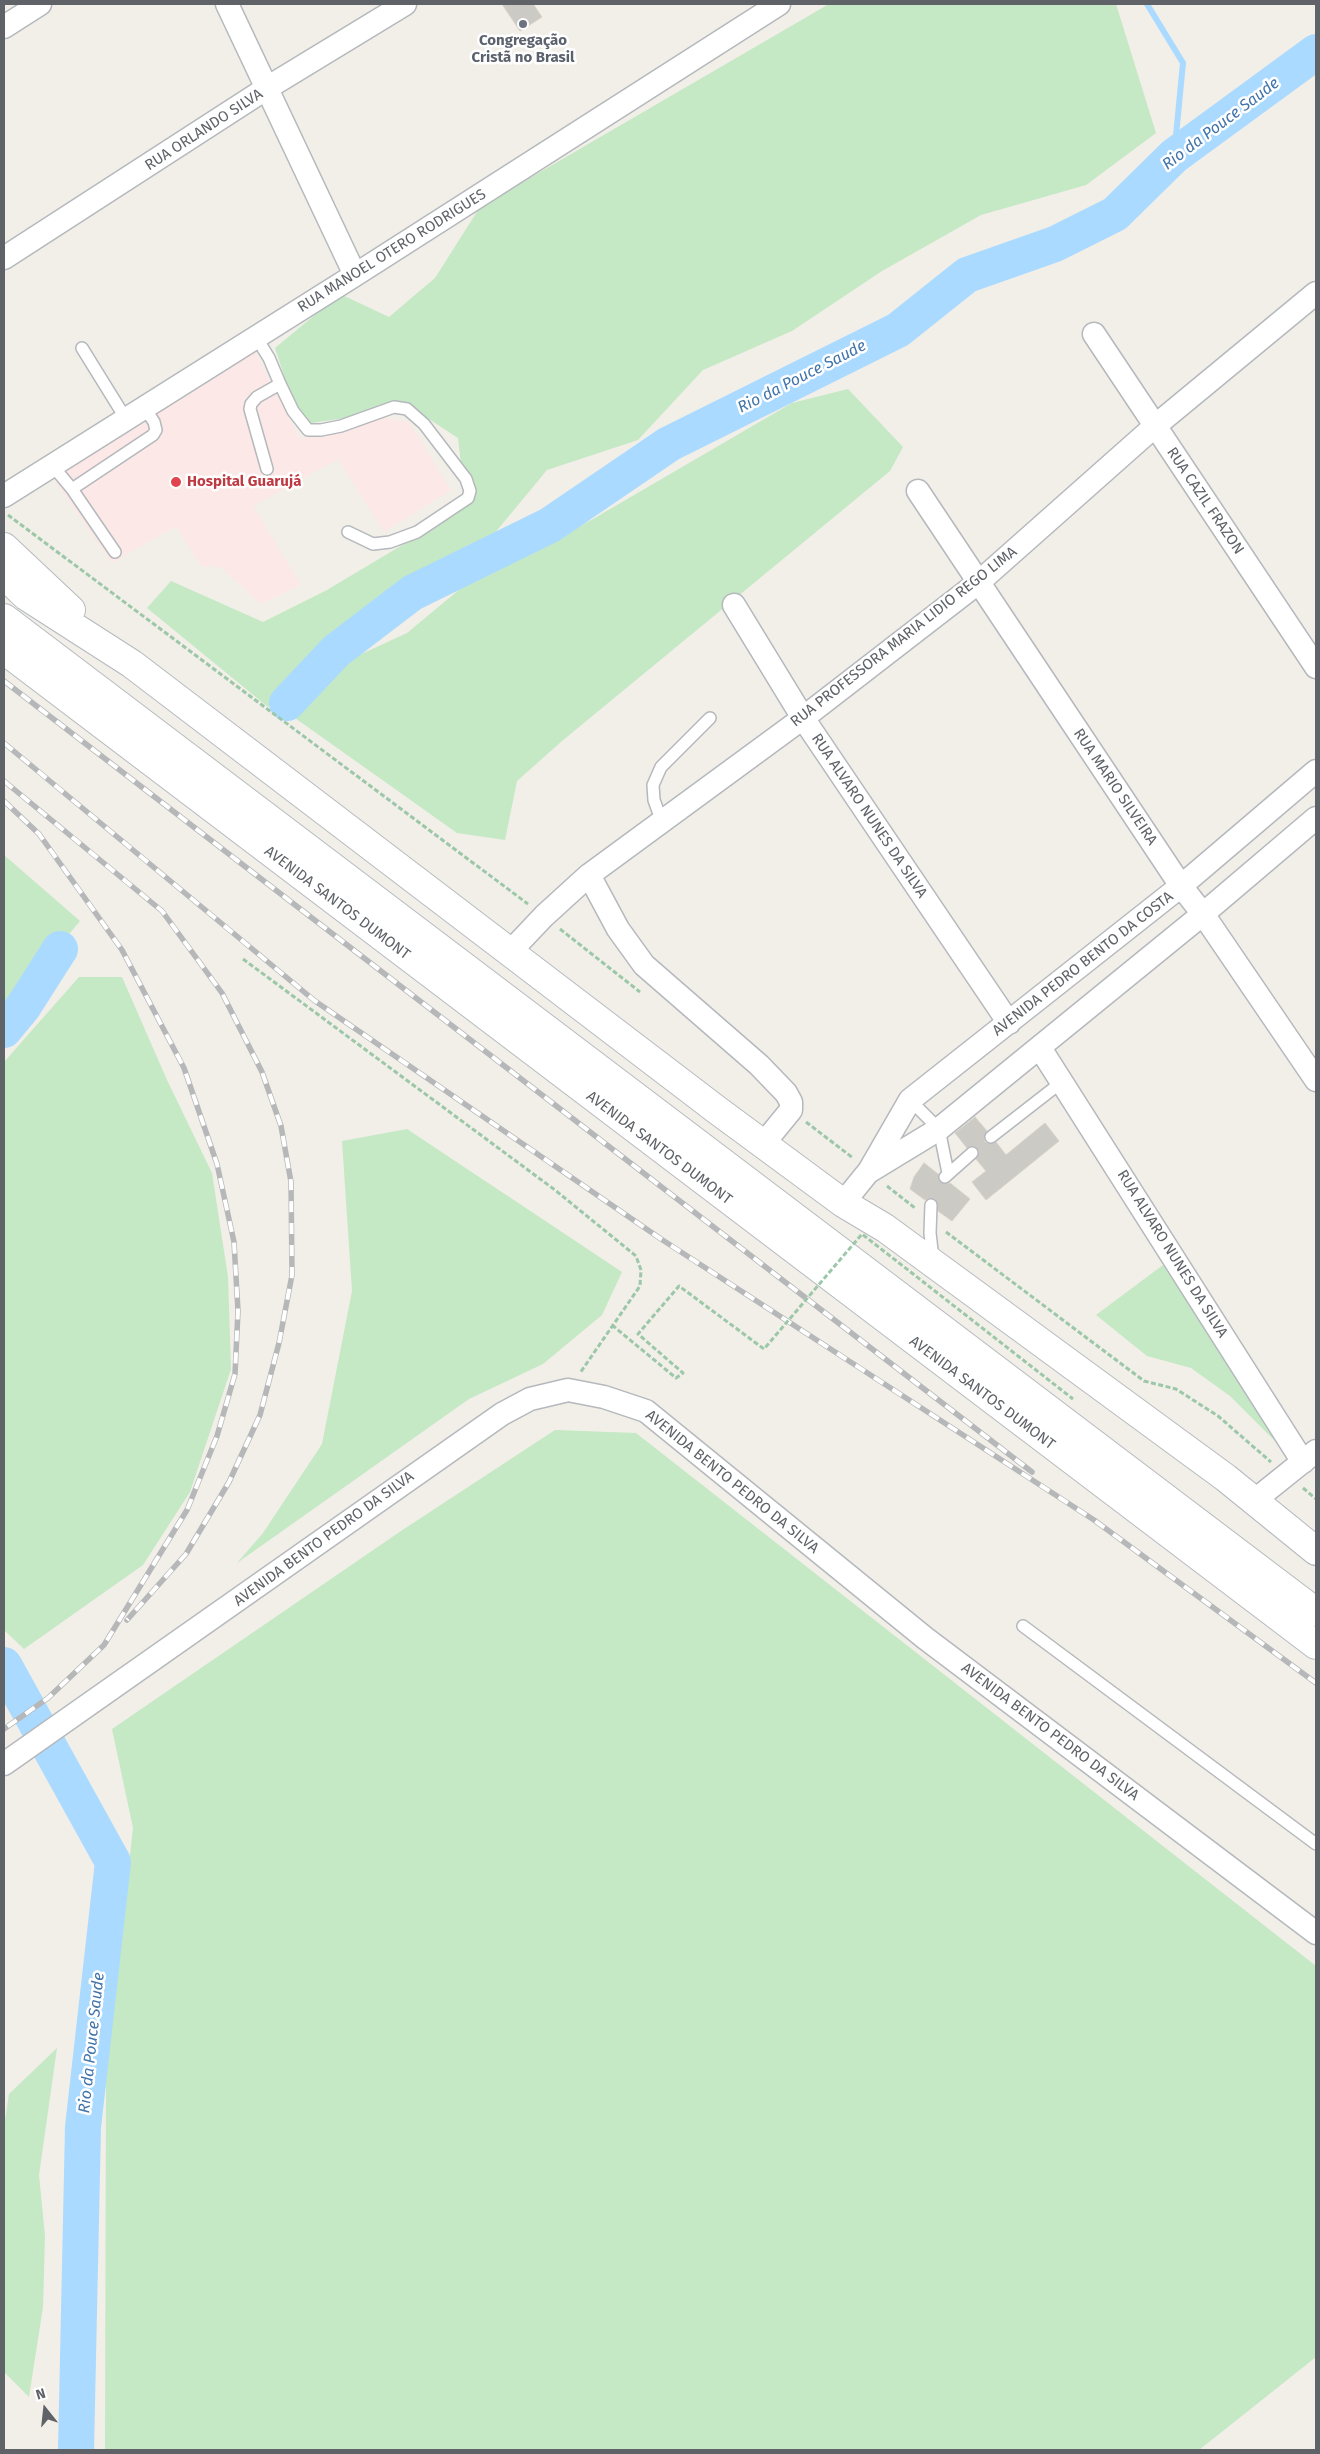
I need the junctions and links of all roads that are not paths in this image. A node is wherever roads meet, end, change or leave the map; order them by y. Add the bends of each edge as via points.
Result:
1 (40, 4) edge
2 (226, 4) edge
3 (405, 4) edge
4 (779, 4) edge
5 (4, 27) edge
6 (267, 88) junction
7 (4, 258) edge
8 (355, 275) junction
9 (1316, 293) edge
10 (1094, 334) dead end
11 (256, 337) junction
12 (82, 348) dead end
13 (280, 384) junction
14 (135, 413) junction
15 (1155, 426) junction
16 (52, 465) junction
17 (267, 469) dead end
18 (72, 489) junction
19 (918, 491) dead end
20 (6, 492) edge
21 (348, 532) dead end
22 (4, 547) edge
23 (115, 552) dead end
24 (4, 575) edge
25 (979, 582) junction
26 (734, 605) dead end
27 (4, 618) edge
28 (4, 650) edge
29 (132, 664) junction
30 (1316, 667) edge
31 (710, 718) dead end
32 (803, 718) junction
33 (1316, 771) edge
34 (1316, 818) edge
35 (662, 822) junction
36 (589, 875) junction
37 (1181, 886) junction
38 (1203, 914) junction
39 (509, 953) junction
40 (1008, 1023) junction
41 (1040, 1048) junction
42 (1316, 1080) edge
43 (1063, 1081) junction
44 (910, 1100) junction
45 (939, 1129) junction
46 (992, 1137) dead end
47 (764, 1143) junction
48 (972, 1153) dead end
49 (870, 1171) junction
50 (843, 1203) junction
51 (931, 1205) dead end
52 (934, 1264) junction
53 (1310, 1456) edge
54 (1255, 1500) junction
55 (1316, 1551) edge
56 (1316, 1612) edge
57 (1023, 1626) dead end
58 (1316, 1645) edge
59 (8, 1761) edge
60 (1316, 1844) edge
61 (1316, 1933) edge

1 - 5 street
2 - 6 street
3 - 6 street, RUA ORLANDO SILVA
4 - 8 street, RUA MANOEL OTERO RODRIGUES
6 - 7 street, RUA ORLANDO SILVA
6 - 8 street
8 - 11 street, RUA MANOEL OTERO RODRIGUES
9 - 15 street, RUA PROFESSORA MARIA LIDIO REGO LIMA
10 - 15 street, RUA CAZIL FRAZON
11 - 13 lane
11 - 14 street, RUA MANOEL OTERO RODRIGUES
12 - 14 lane
13 - 17 lane via 257,398 250,410
13 - 21 lane via 293,411 308,430 341,426 389,409 407,409 424,424 466,479 470,491 468,498 416,532 390,542 373,544
14 - 16 street, RUA MANOEL OTERO RODRIGUES
14 - 18 lane via 156,430 152,435
15 - 25 street, RUA PROFESSORA MARIA LIDIO REGO LIMA
15 - 30 street, RUA CAZIL FRAZON
16 - 18 lane
16 - 20 street, RUA MANOEL OTERO RODRIGUES
18 - 23 lane
19 - 25 street, RUA MARIO SILVEIRA
22 - 29 main road
24 - 29 main road via 26,596
25 - 32 street, RUA PROFESSORA MARIA LIDIO REGO LIMA
25 - 37 street, RUA MARIO SILVEIRA
26 - 32 street, RUA ALVARO NUNES DA SILVA
27 - 56 main road, AVENIDA SANTOS DUMONT
28 - 58 main road, AVENIDA SANTOS DUMONT
29 - 39 main road
31 - 35 lane via 661,767 653,785 654,800
32 - 35 street, RUA PROFESSORA MARIA LIDIO REGO LIMA
32 - 40 street, RUA ALVARO NUNES DA SILVA
33 - 37 street, AVENIDA PEDRO BENTO DA COSTA
34 - 38 street, AVENIDA PEDRO BENTO DA COSTA
35 - 36 street, RUA PROFESSORA MARIA LIDIO REGO LIMA
36 - 39 street, RUA PROFESSORA MARIA LIDIO REGO LIMA
36 - 47 street via 618,929 644,965 759,1065 786,1093 791,1110
37 - 38 street, RUA MARIO SILVEIRA
37 - 40 street, AVENIDA PEDRO BENTO DA COSTA
38 - 41 street, AVENIDA PEDRO BENTO DA COSTA
38 - 42 street, RUA MARIO SILVEIRA
39 - 47 main road
40 - 44 street, AVENIDA PEDRO BENTO DA COSTA
41 - 43 street, RUA ALVARO NUNES DA SILVA
41 - 45 street, AVENIDA PEDRO BENTO DA COSTA
43 - 46 lane
43 - 53 street, RUA ALVARO NUNES DA SILVA
44 - 45 lane
44 - 49 street, AVENIDA PEDRO BENTO DA COSTA
45 - 48 lane via 946,1176
45 - 49 street, AVENIDA PEDRO BENTO DA COSTA
47 - 50 main road
49 - 50 street, AVENIDA PEDRO BENTO DA COSTA
50 - 52 main road
51 - 52 lane
52 - 54 main road
53 - 54 street
54 - 55 main road
57 - 60 lane
59 - 61 street, AVENIDA BENTO PEDRO DA SILVA via 502,1414 530,1399 568,1390 604,1396 646,1411 925,1638

